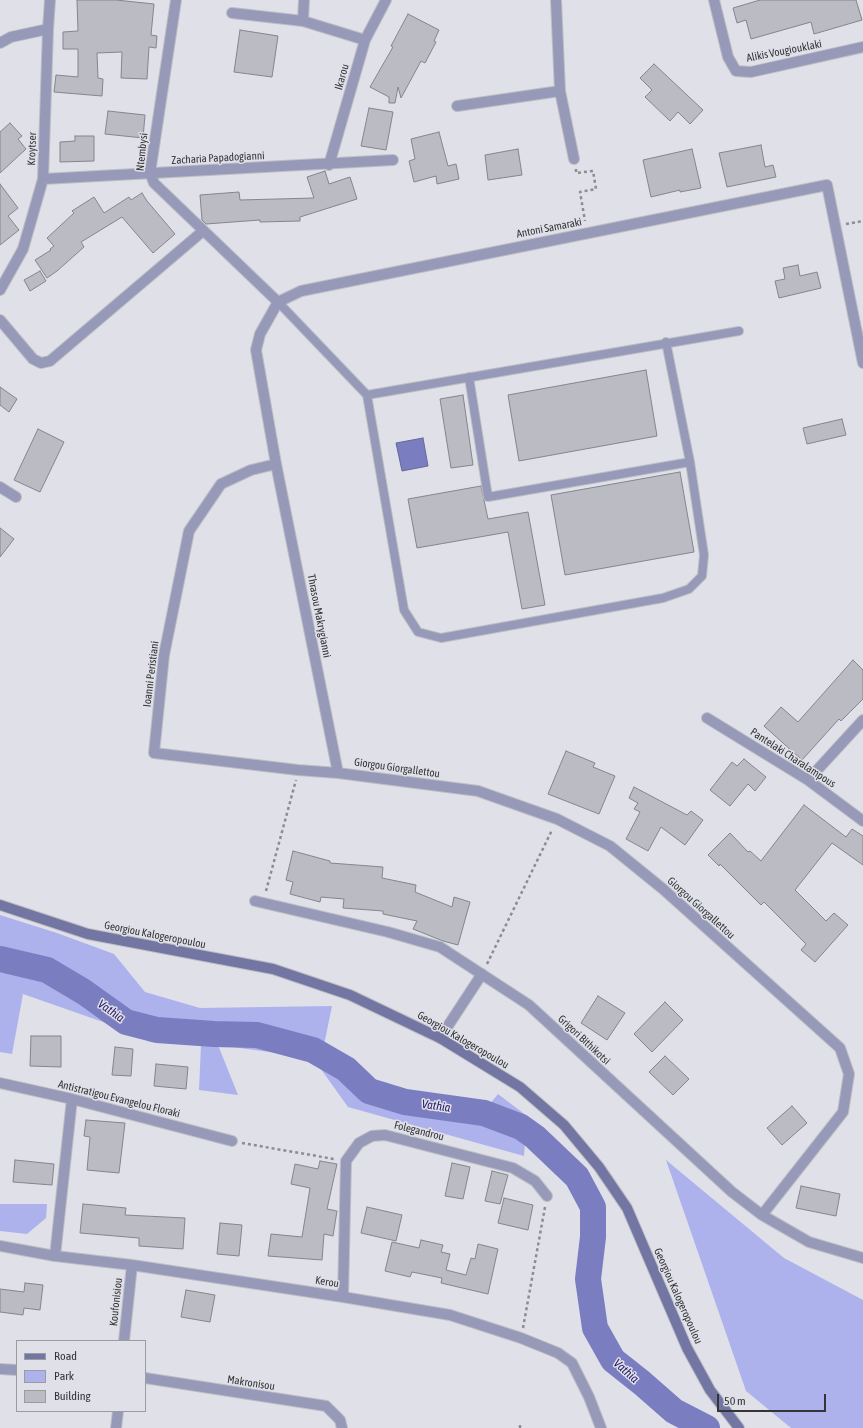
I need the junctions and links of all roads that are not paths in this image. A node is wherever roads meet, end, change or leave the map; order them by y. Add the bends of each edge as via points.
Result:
1 (50, 0) edge
2 (176, 0) edge
3 (304, 0) edge
4 (386, 0) edge
5 (556, 0) edge
6 (714, 0) edge
7 (232, 13) dead end
8 (303, 21) junction
9 (48, 29) junction
10 (365, 40) junction
11 (0, 43) edge
12 (863, 47) edge
13 (560, 91) junction
14 (457, 106) dead end
15 (574, 159) road end
16 (394, 160) dead end
17 (329, 165) junction
18 (150, 173) junction
19 (43, 179) junction
20 (204, 231) junction
21 (0, 290) edge
22 (278, 302) junction
23 (0, 320) edge
24 (739, 330) dead end
25 (666, 342) junction
26 (863, 363) edge
27 (469, 377) junction
28 (367, 395) junction
29 (690, 462) junction
30 (276, 464) junction
31 (0, 487) edge
32 (16, 497) dead end
33 (707, 718) dead end
34 (863, 720) edge
35 (338, 773) junction
36 (808, 780) junction
37 (863, 821) edge
38 (259, 902) road end
39 (0, 905) edge
40 (482, 974) junction
41 (440, 1038) junction
42 (0, 1083) edge
43 (72, 1099) junction
44 (232, 1141) road end
45 (547, 1196) road end
46 (762, 1215) junction
47 (0, 1246) edge
48 (55, 1256) junction
49 (863, 1258) edge
50 (132, 1265) junction
51 (343, 1297) junction
52 (124, 1340) edge
53 (0, 1369) edge
54 (16, 1370) edge
55 (146, 1378) edge
56 (118, 1412) edge
57 (116, 1428) edge
58 (342, 1428) edge
59 (601, 1428) edge
60 (739, 1428) edge

1 - 9 street, Kroytser
2 - 18 street, Ntembysi
3 - 8 street
4 - 10 street, Ikarou
5 - 13 street
6 - 12 street, Alikis Vougiouklaki via 728,57 736,71 751,72
7 - 8 street
8 - 10 street
9 - 11 street via 11,37
9 - 19 street, Kroytser
10 - 17 street, Ikarou
13 - 14 street
13 - 15 street
16 - 17 street, Zacharia Papadogianni
17 - 18 street, Zacharia Papadogianni
18 - 19 street, Zacharia Papadogianni
18 - 20 street, Ntembysi via 154,183
19 - 21 street, Kroytser via 23,249
20 - 22 street, Ntembysi
20 - 23 street via 50,361 41,363 33,358
22 - 26 street, Antoni Samaraki via 301,291 827,185
22 - 28 lane
22 - 30 street, Thrasou Makrygianni via 260,334 256,350
24 - 25 lane
25 - 27 lane
25 - 29 lane
27 - 28 lane
27 - 29 lane via 488,497
28 - 29 lane via 404,610 418,632 441,638 663,598 689,589 702,576 704,555
30 - 35 street, Thrasou Makrygianni
30 - 35 street, Ioanni Peristiani via 251,470 221,484 189,531 164,655 154,753
31 - 32 street
33 - 36 street, Pantelaki Charalampous
34 - 36 street
35 - 46 street, Giorgou Giorgallettou via 478,791 557,818 610,846 663,889 840,1048 849,1074 843,1112
36 - 37 street, Pantelaki Charalampous
38 - 40 street, Grigori Bithikotsi via 388,932 440,947
39 - 41 street, Georgiou Kalogeropoulou via 88,934 273,969 350,995
40 - 41 street
40 - 46 street, Grigori Bithikotsi via 529,1005 732,1192
41 - 60 street, Georgiou Kalogeropoulou via 520,1087 564,1125 599,1167 627,1208 687,1348 710,1390
42 - 43 street, Antistratigou Evangelou Floraki
43 - 44 street, Antistratigou Evangelou Floraki
43 - 48 street
45 - 51 street, Folegandrou via 535,1181 513,1168 385,1135 372,1136 359,1143 346,1161
46 - 49 street, Grigori Bithikotsi via 809,1242
47 - 48 street, Kerou
48 - 50 street, Kerou
50 - 51 street, Kerou
50 - 52 street, Koufonisiou
51 - 59 street, Kerou via 450,1315 558,1353 572,1363
53 - 54 street
55 - 58 street, Makronisou via 326,1406 340,1420
56 - 57 street

